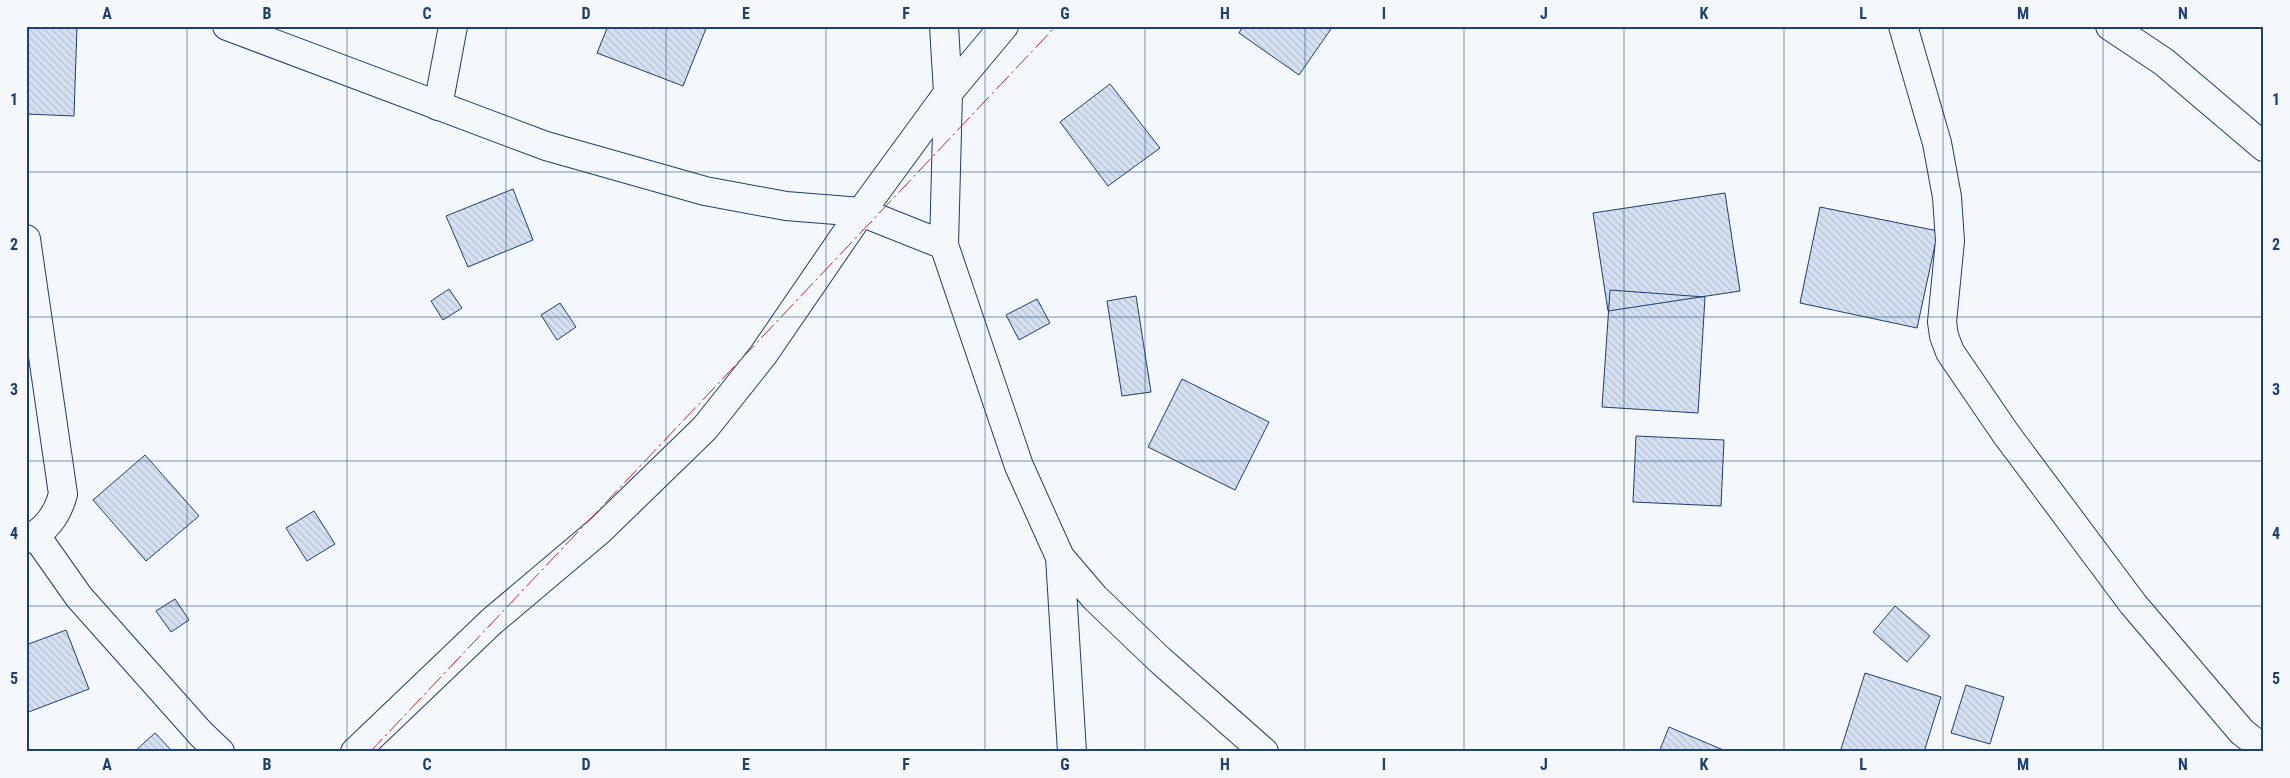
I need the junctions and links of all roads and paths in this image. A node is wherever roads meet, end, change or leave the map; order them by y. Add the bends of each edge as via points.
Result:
1 (227, 26) edge
2 (453, 26) edge
3 (944, 26) edge
4 (1004, 26) edge
5 (1903, 26) edge
6 (2110, 26) edge
7 (948, 93) junction
8 (438, 106) junction
9 (2264, 147) edge
10 (862, 212) junction
11 (26, 239) edge
12 (944, 245) junction
13 (31, 537) edge
14 (1060, 557) junction
15 (2264, 749) edge
16 (220, 752) edge
17 (355, 752) edge
18 (1072, 752) edge
19 (1264, 752) edge

1 - 8 street
2 - 8 street
3 - 7 street
4 - 7 street
5 - 15 street via 1937,143 1947,197 1950,241 1942,322 1950,352 2006,434 2133,604 2242,732
6 - 9 street via 2164,62
7 - 10 street
7 - 12 street
8 - 10 street via 546,146 705,192 786,206
10 - 12 street
10 - 17 street via 763,355 705,428 600,530 491,622
11 - 13 street via 63,494 58,511
12 - 14 street via 1019,466
13 - 16 street via 79,597
14 - 18 street
14 - 19 street via 1095,598

